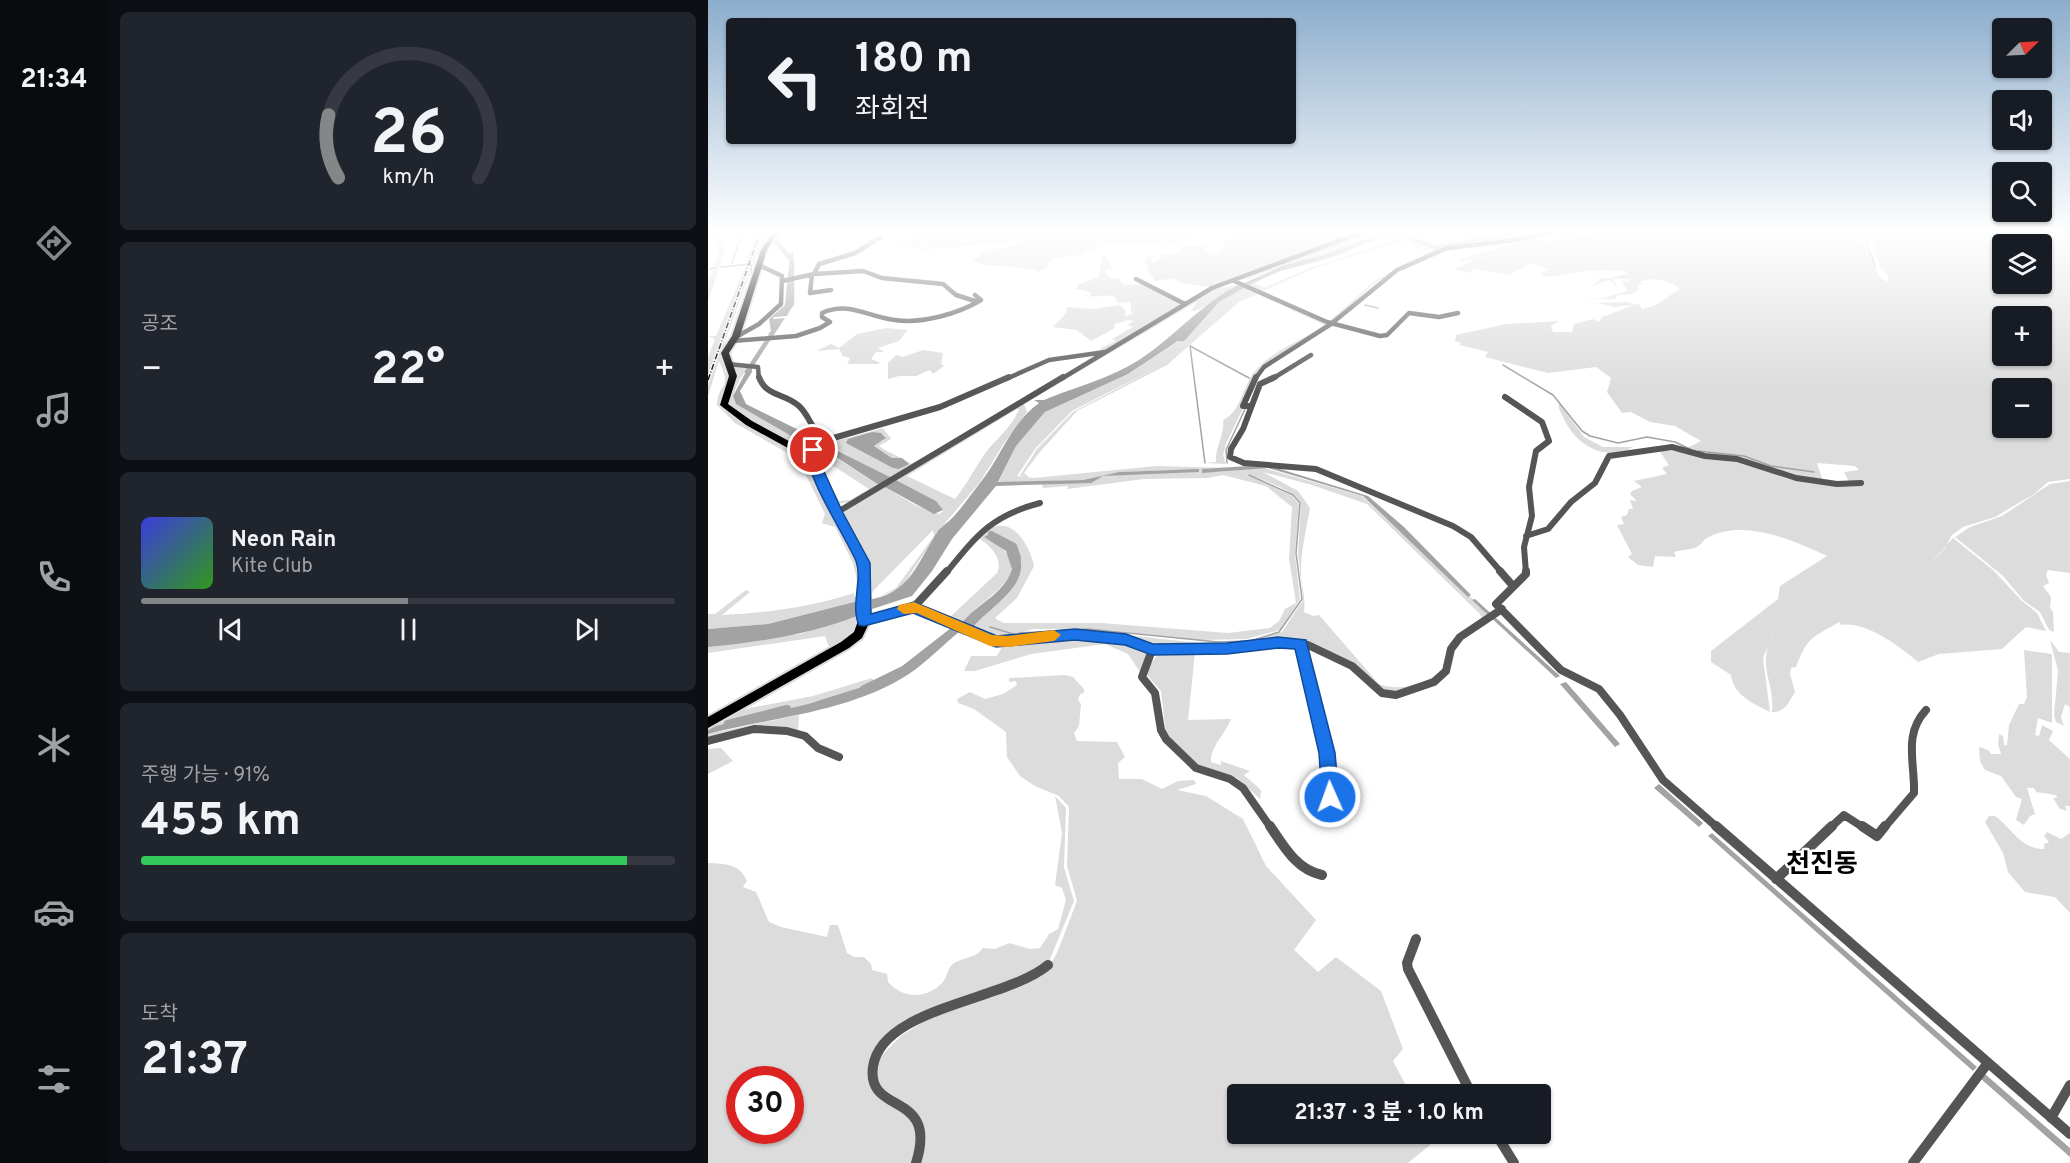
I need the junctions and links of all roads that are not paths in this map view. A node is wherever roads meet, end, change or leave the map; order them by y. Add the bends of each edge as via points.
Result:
1 (752, 284) edge
2 (783, 284) edge
3 (811, 284) edge
4 (944, 284) edge
5 (1146, 284) edge
6 (1231, 284) edge
7 (1240, 284) edge
8 (1377, 284) edge
9 (831, 290) dead end
10 (975, 295) dead end
11 (978, 302) junction
12 (1185, 304) junction
13 (1458, 313) dead end
14 (1331, 324) junction
15 (734, 339) junction
16 (1107, 352) junction
17 (1311, 355) dead end
18 (728, 364) junction
19 (1504, 397) dead end
20 (1246, 406) junction
21 (827, 441) junction
22 (815, 465) junction
23 (1861, 483) dead end
24 (1040, 503) dead end
25 (836, 513) junction
26 (1526, 536) junction
27 (1513, 586) junction
28 (914, 607) junction
29 (1502, 609) junction
30 (864, 618) junction
31 (1301, 644) junction
32 (1152, 650) junction
33 (1926, 710) dead end
34 (708, 723) edge
35 (708, 741) edge
36 (839, 757) dead end
37 (1330, 797) dead end
38 (1322, 875) dead end
39 (1776, 879) junction
40 (1416, 939) dead end
41 (1048, 965) dead end
42 (1987, 1064) junction
43 (1466, 1084) edge
44 (2070, 1084) edge
45 (2050, 1118) junction
46 (2070, 1134) edge
47 (1503, 1144) edge
48 (916, 1163) edge
49 (1515, 1163) edge
50 (1913, 1163) edge

1 - 15 main road
2 - 15 street via 780,306
3 - 9 street via 810,293
4 - 11 street via 956,295
5 - 12 street
6 - 12 street via 1212,288
7 - 14 street
8 - 14 street
10 - 11 street via 981,300
11 - 15 street via 905,321 874,316 854,307 836,307 822,313 830,322 819,329
12 - 16 street
13 - 14 street via 1442,317 1409,314 1383,336
14 - 20 street via 1259,371
15 - 18 main road via 725,352
16 - 21 street via 1049,360 940,408
16 - 25 street
17 - 20 street via 1260,384
18 - 21 street via 758,367 764,387 778,398 796,404 814,431
18 - 22 main road via 733,375 723,402 726,408 802,450
19 - 26 street via 1542,422 1549,436 1536,451 1528,487 1532,516
20 - 27 street via 1243,429 1230,452 1232,459 1316,469 1453,526 1471,537
21 - 22 street via 813,448
22 - 25 main road
23 - 26 street via 1796,478 1737,459 1672,447 1618,453 1609,456 1595,483 1571,502 1548,529
24 - 28 street via 1006,513 966,547
25 - 30 main road via 864,563
26 - 27 street via 1526,574
27 - 29 street via 1497,601
28 - 30 street
28 - 32 street via 996,642 1082,635 1126,639
29 - 31 street via 1460,637 1451,649 1446,671 1427,686 1404,694 1382,693 1352,666 1311,645
29 - 39 street via 1561,670 1599,689 1663,780
30 - 34 main road via 858,634 846,645
31 - 32 street
31 - 37 street via 1327,753
32 - 38 street via 1142,677 1155,693 1166,739 1192,765 1243,788 1288,853 1308,872
33 - 39 street via 1914,721 1912,732 1914,793 1877,836 1844,815
35 - 36 street via 754,729 787,731 805,736 818,748
39 - 42 street
40 - 43 street via 1408,969
41 - 48 street via 1037,974 999,990 930,1012 875,1054 872,1075 878,1090 888,1100 906,1107 919,1121 922,1140
42 - 45 street
42 - 50 street
44 - 45 street
45 - 46 street
47 - 49 street

